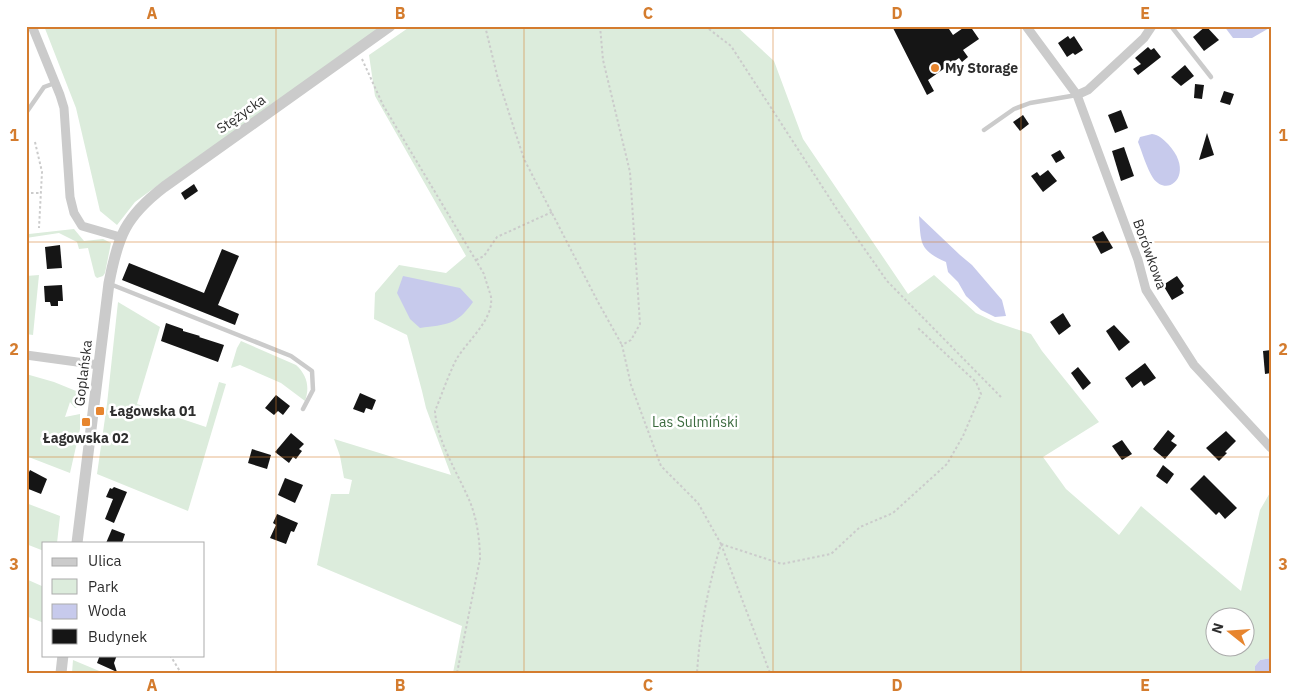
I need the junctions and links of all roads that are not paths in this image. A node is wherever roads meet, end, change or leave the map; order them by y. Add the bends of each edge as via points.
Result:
1 (32, 26) edge
2 (390, 26) edge
3 (1026, 26) edge
4 (1152, 26) edge
5 (1171, 26) edge
6 (1212, 77) dead end
7 (55, 83) junction
8 (1077, 95) junction
9 (26, 113) edge
10 (984, 130) dead end
11 (120, 237) junction
12 (109, 283) junction
13 (26, 355) edge
14 (99, 365) junction
15 (303, 410) dead end
16 (1271, 448) edge
17 (77, 542) edge
18 (63, 656) edge
19 (61, 673) edge

1 - 7 street
2 - 11 street, Stężycka via 164,187 137,211
3 - 8 street, Borówkowa
4 - 8 street via 1137,45 1088,90
5 - 6 lane
7 - 9 lane via 44,87
7 - 11 street via 64,108 74,213 82,226
8 - 10 lane via 1014,109
8 - 16 street, Borówkowa via 1146,290 1194,365
11 - 12 street, Goplańska
12 - 14 street, Goplańska
12 - 15 lane via 291,356 312,371 313,390
13 - 14 street
14 - 17 street, Goplańska
18 - 19 street

